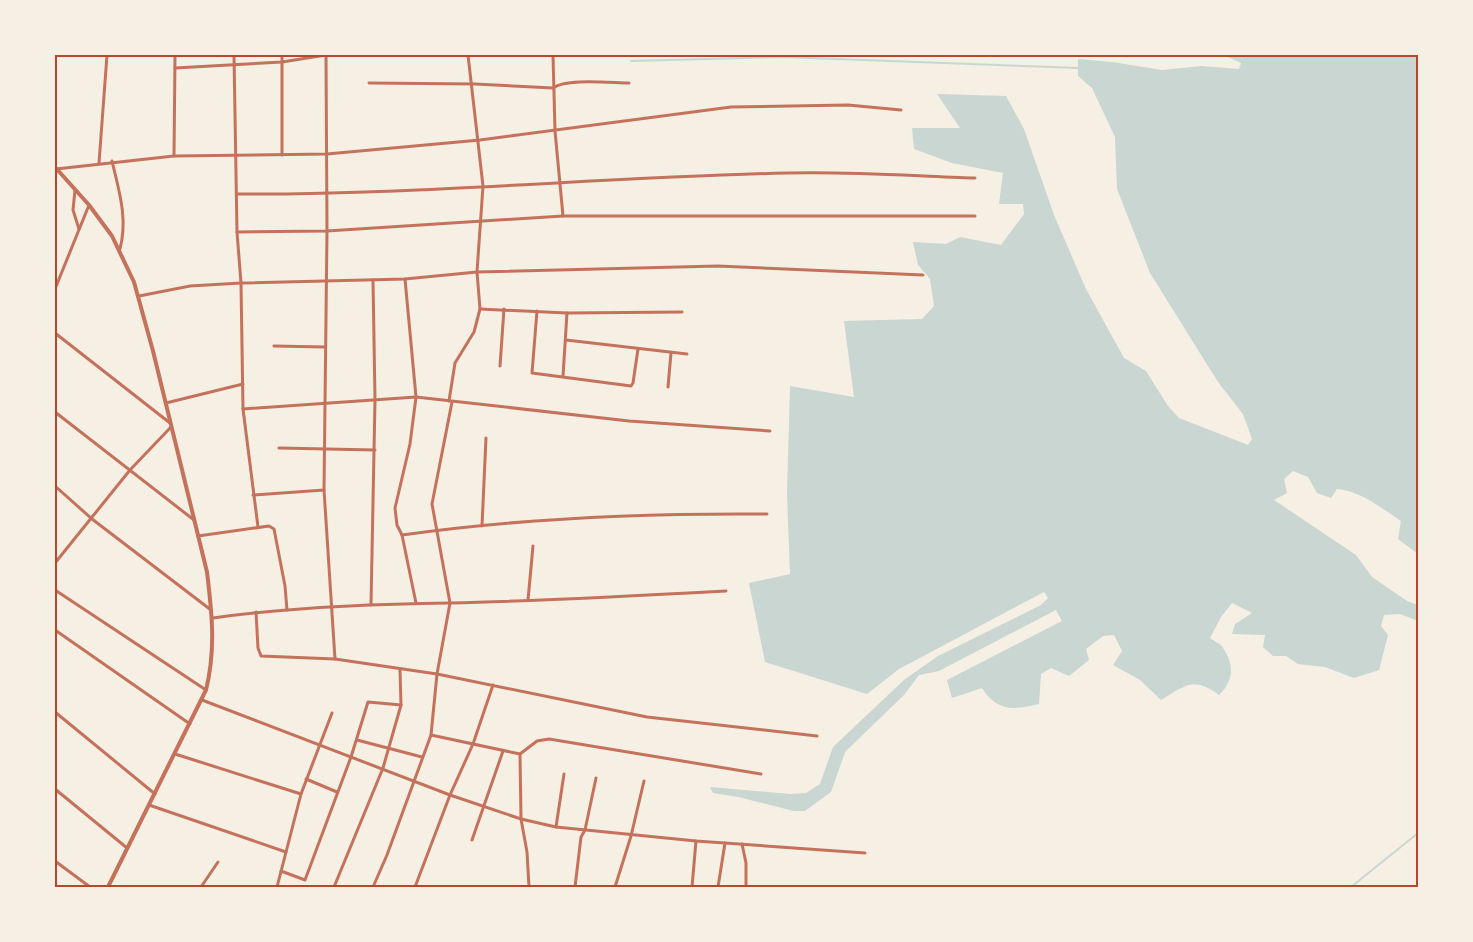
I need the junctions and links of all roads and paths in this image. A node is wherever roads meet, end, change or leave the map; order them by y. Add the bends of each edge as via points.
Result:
1 (107, 55) edge
2 (175, 55) edge
3 (234, 55) edge
4 (282, 55) edge
5 (326, 55) edge
6 (468, 55) edge
7 (553, 55) edge
8 (282, 62) junction
9 (234, 65) junction
10 (175, 68) junction
11 (369, 83) dead end
12 (629, 83) dead end
13 (472, 84) junction
14 (553, 88) junction
15 (902, 110) dead end
16 (555, 131) junction
17 (480, 140) junction
18 (235, 154) junction
19 (327, 154) junction
20 (282, 155) junction
21 (174, 156) junction
22 (112, 161) junction
23 (99, 163) junction
24 (56, 168) edge
25 (975, 178) dead end
26 (561, 182) junction
27 (483, 186) junction
28 (75, 190) junction
29 (237, 194) junction
30 (326, 195) junction
31 (89, 205) junction
32 (563, 216) junction
33 (975, 216) dead end
34 (480, 222) junction
35 (79, 230) junction
36 (327, 230) junction
37 (237, 232) junction
38 (120, 249) junction
39 (477, 272) junction
40 (923, 275) dead end
41 (404, 279) junction
42 (373, 280) junction
43 (241, 282) junction
44 (326, 282) junction
45 (55, 289) edge
46 (139, 296) junction
47 (480, 309) junction
48 (504, 309) junction
49 (537, 311) junction
50 (682, 312) dead end
51 (567, 313) junction
52 (55, 333) edge
53 (566, 340) junction
54 (274, 346) dead end
55 (325, 347) junction
56 (638, 349) junction
57 (671, 353) junction
58 (687, 354) dead end
59 (500, 366) dead end
60 (563, 376) junction
61 (243, 384) junction
62 (668, 387) dead end
63 (416, 396) junction
64 (376, 400) junction
65 (451, 402) junction
66 (166, 403) junction
67 (324, 404) junction
68 (243, 409) junction
69 (55, 412) edge
70 (171, 425) junction
71 (770, 431) dead end
72 (486, 438) dead end
73 (279, 448) dead end
74 (324, 449) junction
75 (375, 450) junction
76 (130, 470) junction
77 (55, 486) edge
78 (324, 490) junction
79 (253, 496) junction
80 (766, 514) dead end
81 (92, 519) junction
82 (194, 520) junction
83 (482, 526) junction
84 (258, 527) junction
85 (435, 530) junction
86 (402, 535) junction
87 (198, 536) junction
88 (533, 546) dead end
89 (55, 563) edge
90 (55, 590) edge
91 (726, 591) dead end
92 (528, 600) junction
93 (416, 603) junction
94 (450, 603) junction
95 (371, 605) junction
96 (332, 608) junction
97 (287, 610) junction
98 (212, 611) junction
99 (256, 612) junction
100 (213, 618) junction
101 (55, 630) edge
102 (335, 659) junction
103 (400, 670) junction
104 (437, 674) junction
105 (493, 685) junction
106 (206, 690) junction
107 (202, 700) junction
108 (400, 705) junction
109 (55, 712) edge
110 (332, 713) dead end
111 (191, 724) junction
112 (431, 736) junction
113 (817, 736) dead end
114 (357, 740) junction
115 (473, 744) junction
116 (319, 745) junction
117 (388, 748) junction
118 (503, 751) junction
119 (175, 754) junction
120 (520, 754) junction
121 (351, 757) junction
122 (422, 757) junction
123 (383, 768) junction
124 (564, 774) dead end
125 (761, 774) dead end
126 (596, 778) dead end
127 (306, 779) junction
128 (414, 781) junction
129 (644, 781) dead end
130 (55, 789) edge
131 (337, 792) junction
132 (155, 794) junction
133 (301, 794) junction
134 (450, 794) junction
135 (149, 805) junction
136 (483, 805) junction
137 (521, 819) junction
138 (556, 827) junction
139 (585, 830) junction
140 (631, 836) junction
141 (472, 840) dead end
142 (696, 842) junction
143 (725, 843) junction
144 (742, 844) junction
145 (127, 848) junction
146 (286, 852) junction
147 (865, 853) dead end
148 (55, 861) edge
149 (218, 862) dead end
150 (281, 871) junction
151 (90, 887) edge
152 (108, 887) edge
153 (201, 887) edge
154 (277, 887) edge
155 (334, 887) edge
156 (372, 887) edge
157 (415, 887) edge
158 (529, 887) edge
159 (575, 887) edge
160 (615, 887) edge
161 (692, 887) edge
162 (718, 887) edge
163 (746, 887) edge

1 - 23 street
2 - 10 street
3 - 9 street
4 - 8 street
5 - 8 street
5 - 19 street
6 - 13 street
7 - 14 street
8 - 9 street
8 - 20 street
9 - 10 street
9 - 18 street
10 - 21 street
11 - 13 street
12 - 14 street via 572,83
13 - 14 street
13 - 17 street
14 - 16 street
15 - 16 street via 848,105 731,107
16 - 17 street
16 - 26 street
17 - 19 street
17 - 27 street
18 - 20 street
18 - 21 street
18 - 29 street
19 - 20 street
19 - 30 street
21 - 22 street
22 - 23 street
22 - 38 street via 124,212
23 - 24 street
24 - 28 street
25 - 26 street via 789,173
26 - 27 street
26 - 32 street
27 - 30 street
27 - 34 street
28 - 31 street
28 - 35 street via 73,210
29 - 30 street
29 - 37 street
30 - 36 street
31 - 35 street
31 - 38 street
32 - 33 street
32 - 34 street
34 - 36 street
34 - 39 street
35 - 45 street
36 - 37 street
36 - 44 street
37 - 43 street
38 - 46 street
39 - 40 street via 718,266
39 - 41 street
39 - 47 street
41 - 42 street
41 - 63 street
42 - 44 street
42 - 64 street
43 - 44 street
43 - 46 street via 190,286
43 - 61 street
44 - 55 street
46 - 66 street
47 - 48 street
47 - 65 street via 474,332 455,363
48 - 49 street
48 - 59 street
49 - 51 street
49 - 60 street via 532,374
50 - 51 street
51 - 53 street
52 - 70 street
53 - 56 street
53 - 60 street
54 - 55 street
55 - 67 street
56 - 57 street
56 - 60 street via 631,386
57 - 58 street
57 - 62 street
61 - 66 street
61 - 68 street
63 - 64 street
63 - 65 street
63 - 86 street via 410,444 396,508 397,525
64 - 67 street
64 - 75 street
65 - 71 street via 629,421
65 - 85 street via 432,504
66 - 70 street
67 - 68 street
67 - 74 street
68 - 79 street
69 - 76 street
70 - 76 street
70 - 82 street
72 - 83 street
73 - 74 street
74 - 75 street
74 - 78 street
75 - 95 street
76 - 81 street
76 - 82 street
77 - 81 street
78 - 79 street
78 - 96 street
79 - 84 street
80 - 83 street via 553,519
81 - 89 street
81 - 98 street
82 - 87 street
83 - 85 street
84 - 87 street
84 - 97 street via 274,529 286,586
85 - 86 street
85 - 94 street
86 - 93 street
87 - 98 street
88 - 92 street
90 - 106 street
91 - 92 street
92 - 94 street
93 - 94 street
93 - 95 street
94 - 104 street
95 - 96 street
96 - 97 street
96 - 102 street
97 - 99 street
98 - 100 street
99 - 100 street
99 - 102 street via 261,656
100 - 106 street via 212,657
101 - 111 street
102 - 103 street
103 - 104 street
103 - 108 street
104 - 105 street
104 - 112 street
105 - 113 street via 647,717
105 - 115 street
106 - 107 street
107 - 111 street
107 - 116 street
108 - 114 street via 368,702
108 - 117 street
109 - 132 street
110 - 116 street
111 - 119 street
112 - 115 street
112 - 122 street
114 - 117 street
114 - 121 street
115 - 118 street
115 - 134 street
116 - 121 street
116 - 127 street
117 - 122 street
117 - 123 street
118 - 120 street
118 - 136 street
119 - 132 street
119 - 133 street
120 - 125 street via 542,739
120 - 137 street
121 - 123 street
121 - 131 street
122 - 128 street
123 - 128 street
123 - 155 street
124 - 138 street
126 - 139 street
127 - 131 street
127 - 133 street
128 - 134 street
128 - 156 street
129 - 140 street
130 - 145 street
131 - 150 street via 305,880
132 - 135 street
133 - 146 street
134 - 136 street
134 - 157 street
135 - 145 street
135 - 146 street
136 - 137 street
136 - 141 street
137 - 138 street
137 - 158 street
138 - 139 street
139 - 140 street
139 - 159 street via 580,837
140 - 142 street
140 - 160 street
142 - 143 street
142 - 161 street
143 - 144 street
143 - 162 street
144 - 147 street
144 - 163 street
145 - 152 street
146 - 150 street
148 - 151 street
149 - 153 street
150 - 154 street

